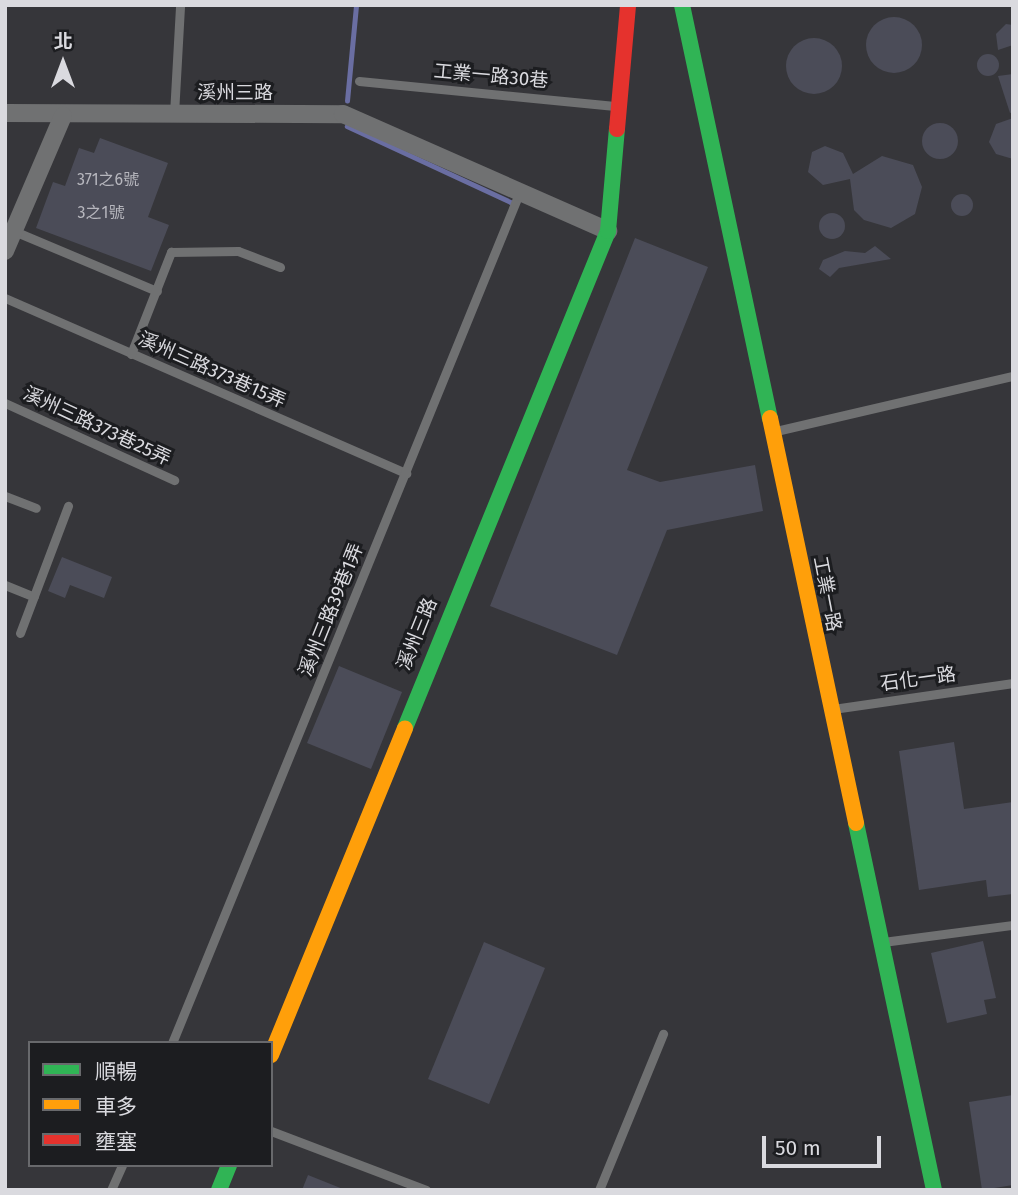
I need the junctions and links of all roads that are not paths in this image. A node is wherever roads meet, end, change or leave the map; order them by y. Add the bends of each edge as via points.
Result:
1 (180, 5) edge
2 (628, 5) edge
3 (682, 5) edge
4 (359, 81) dead end
5 (620, 106) junction
6 (5, 113) edge
7 (174, 114) junction
8 (63, 116) junction
9 (520, 189) junction
10 (14, 231) junction
11 (608, 231) junction
12 (5, 251) edge
13 (280, 267) dead end
14 (157, 291) junction
15 (5, 298) edge
16 (131, 354) junction
17 (1013, 376) edge
18 (5, 403) edge
19 (774, 431) junction
20 (406, 473) junction
21 (174, 480) dead end
22 (5, 496) edge
23 (68, 506) dead end
24 (36, 508) dead end
25 (5, 585) edge
26 (34, 597) junction
27 (20, 633) dead end
28 (1013, 683) edge
29 (828, 710) junction
30 (1013, 925) edge
31 (883, 942) junction
32 (663, 1034) dead end
33 (173, 1041) edge
34 (273, 1050) edge
35 (273, 1132) edge
36 (121, 1167) edge
37 (228, 1167) edge
38 (111, 1190) edge
39 (219, 1190) edge
40 (426, 1190) edge
41 (599, 1190) edge
42 (934, 1190) edge

1 - 7 lane
2 - 5 street, 溪州三路
3 - 19 street, 工業一路
4 - 5 lane, 工業一路30巷
5 - 11 street, 溪州三路
6 - 8 street, 溪州三路
7 - 8 street, 溪州三路
7 - 9 street, 溪州三路 via 343,114
8 - 10 street
9 - 11 street, 溪州三路
9 - 20 lane, 溪州三路39巷1弄
10 - 12 street
10 - 14 lane
11 - 34 street, 溪州三路
13 - 14 lane via 238,251 172,252
14 - 16 lane
15 - 16 lane, 溪州三路373巷15弄
16 - 20 lane, 溪州三路373巷15弄
17 - 19 lane
18 - 21 lane, 溪州三路373巷25弄
19 - 29 street, 工業一路
20 - 33 lane, 溪州三路39巷1弄
22 - 24 lane
23 - 26 lane
25 - 26 lane
26 - 27 lane
28 - 29 lane, 石化一路
29 - 31 street, 工業一路
30 - 31 lane
31 - 42 street, 工業一路
32 - 41 lane
35 - 40 lane
36 - 38 lane
37 - 39 street

